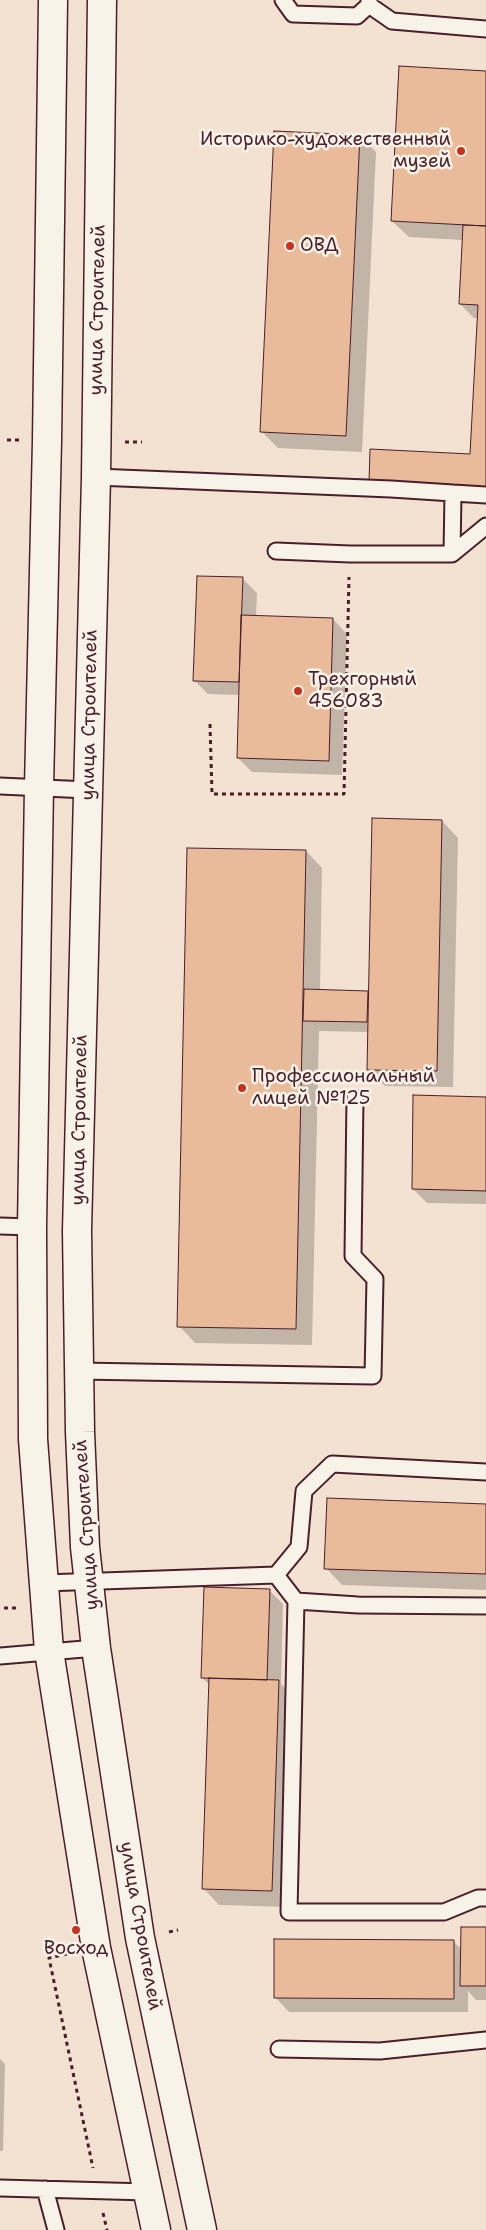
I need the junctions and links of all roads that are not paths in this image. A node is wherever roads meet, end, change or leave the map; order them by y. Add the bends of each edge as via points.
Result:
1 (53, 0) edge
2 (102, 0) edge
3 (283, 0) edge
4 (369, 3) edge
5 (486, 29) edge
6 (96, 477) junction
7 (453, 493) junction
8 (486, 495) edge
9 (486, 526) edge
10 (276, 551) dead end
11 (452, 554) junction
12 (0, 786) edge
13 (39, 787) junction
14 (88, 790) junction
15 (355, 1098) dead end
16 (0, 1226) edge
17 (32, 1227) junction
18 (79, 1371) junction
19 (486, 1472) edge
20 (276, 1574) junction
21 (89, 1582) junction
22 (44, 1583) junction
23 (296, 1601) junction
24 (486, 1606) edge
25 (96, 1648) junction
26 (49, 1651) junction
27 (0, 1656) edge
28 (486, 1898) edge
29 (486, 2040) edge
30 (279, 2049) dead end
31 (0, 2188) edge
32 (45, 2189) junction
33 (148, 2192) junction
34 (56, 2230) edge
35 (156, 2230) edge
36 (202, 2230) edge

1 - 13 street via 48,441
2 - 6 street, улица Строителей
3 - 4 lane via 293,14 357,16
4 - 5 lane via 392,21
6 - 7 lane
6 - 14 street, улица Строителей
7 - 8 lane
7 - 11 lane
9 - 11 lane
10 - 11 lane
12 - 13 lane
13 - 14 lane
13 - 17 street
14 - 18 street, улица Строителей via 78,1231
15 - 18 lane via 353,1256 375,1279 372,1376
16 - 17 lane
17 - 22 street via 33,1439
18 - 21 street, улица Строителей
19 - 20 lane via 332,1464 304,1491 299,1547
20 - 21 lane
20 - 23 lane
21 - 22 lane
21 - 25 street, улица Строителей
22 - 26 street
23 - 24 lane
23 - 28 lane via 289,1912 444,1912 478,1898
25 - 26 lane
25 - 36 street, улица Строителей via 140,1938
26 - 27 lane
26 - 33 street via 96,1948
29 - 30 lane via 380,2051
31 - 32 lane
32 - 33 lane
32 - 34 lane
33 - 35 street

